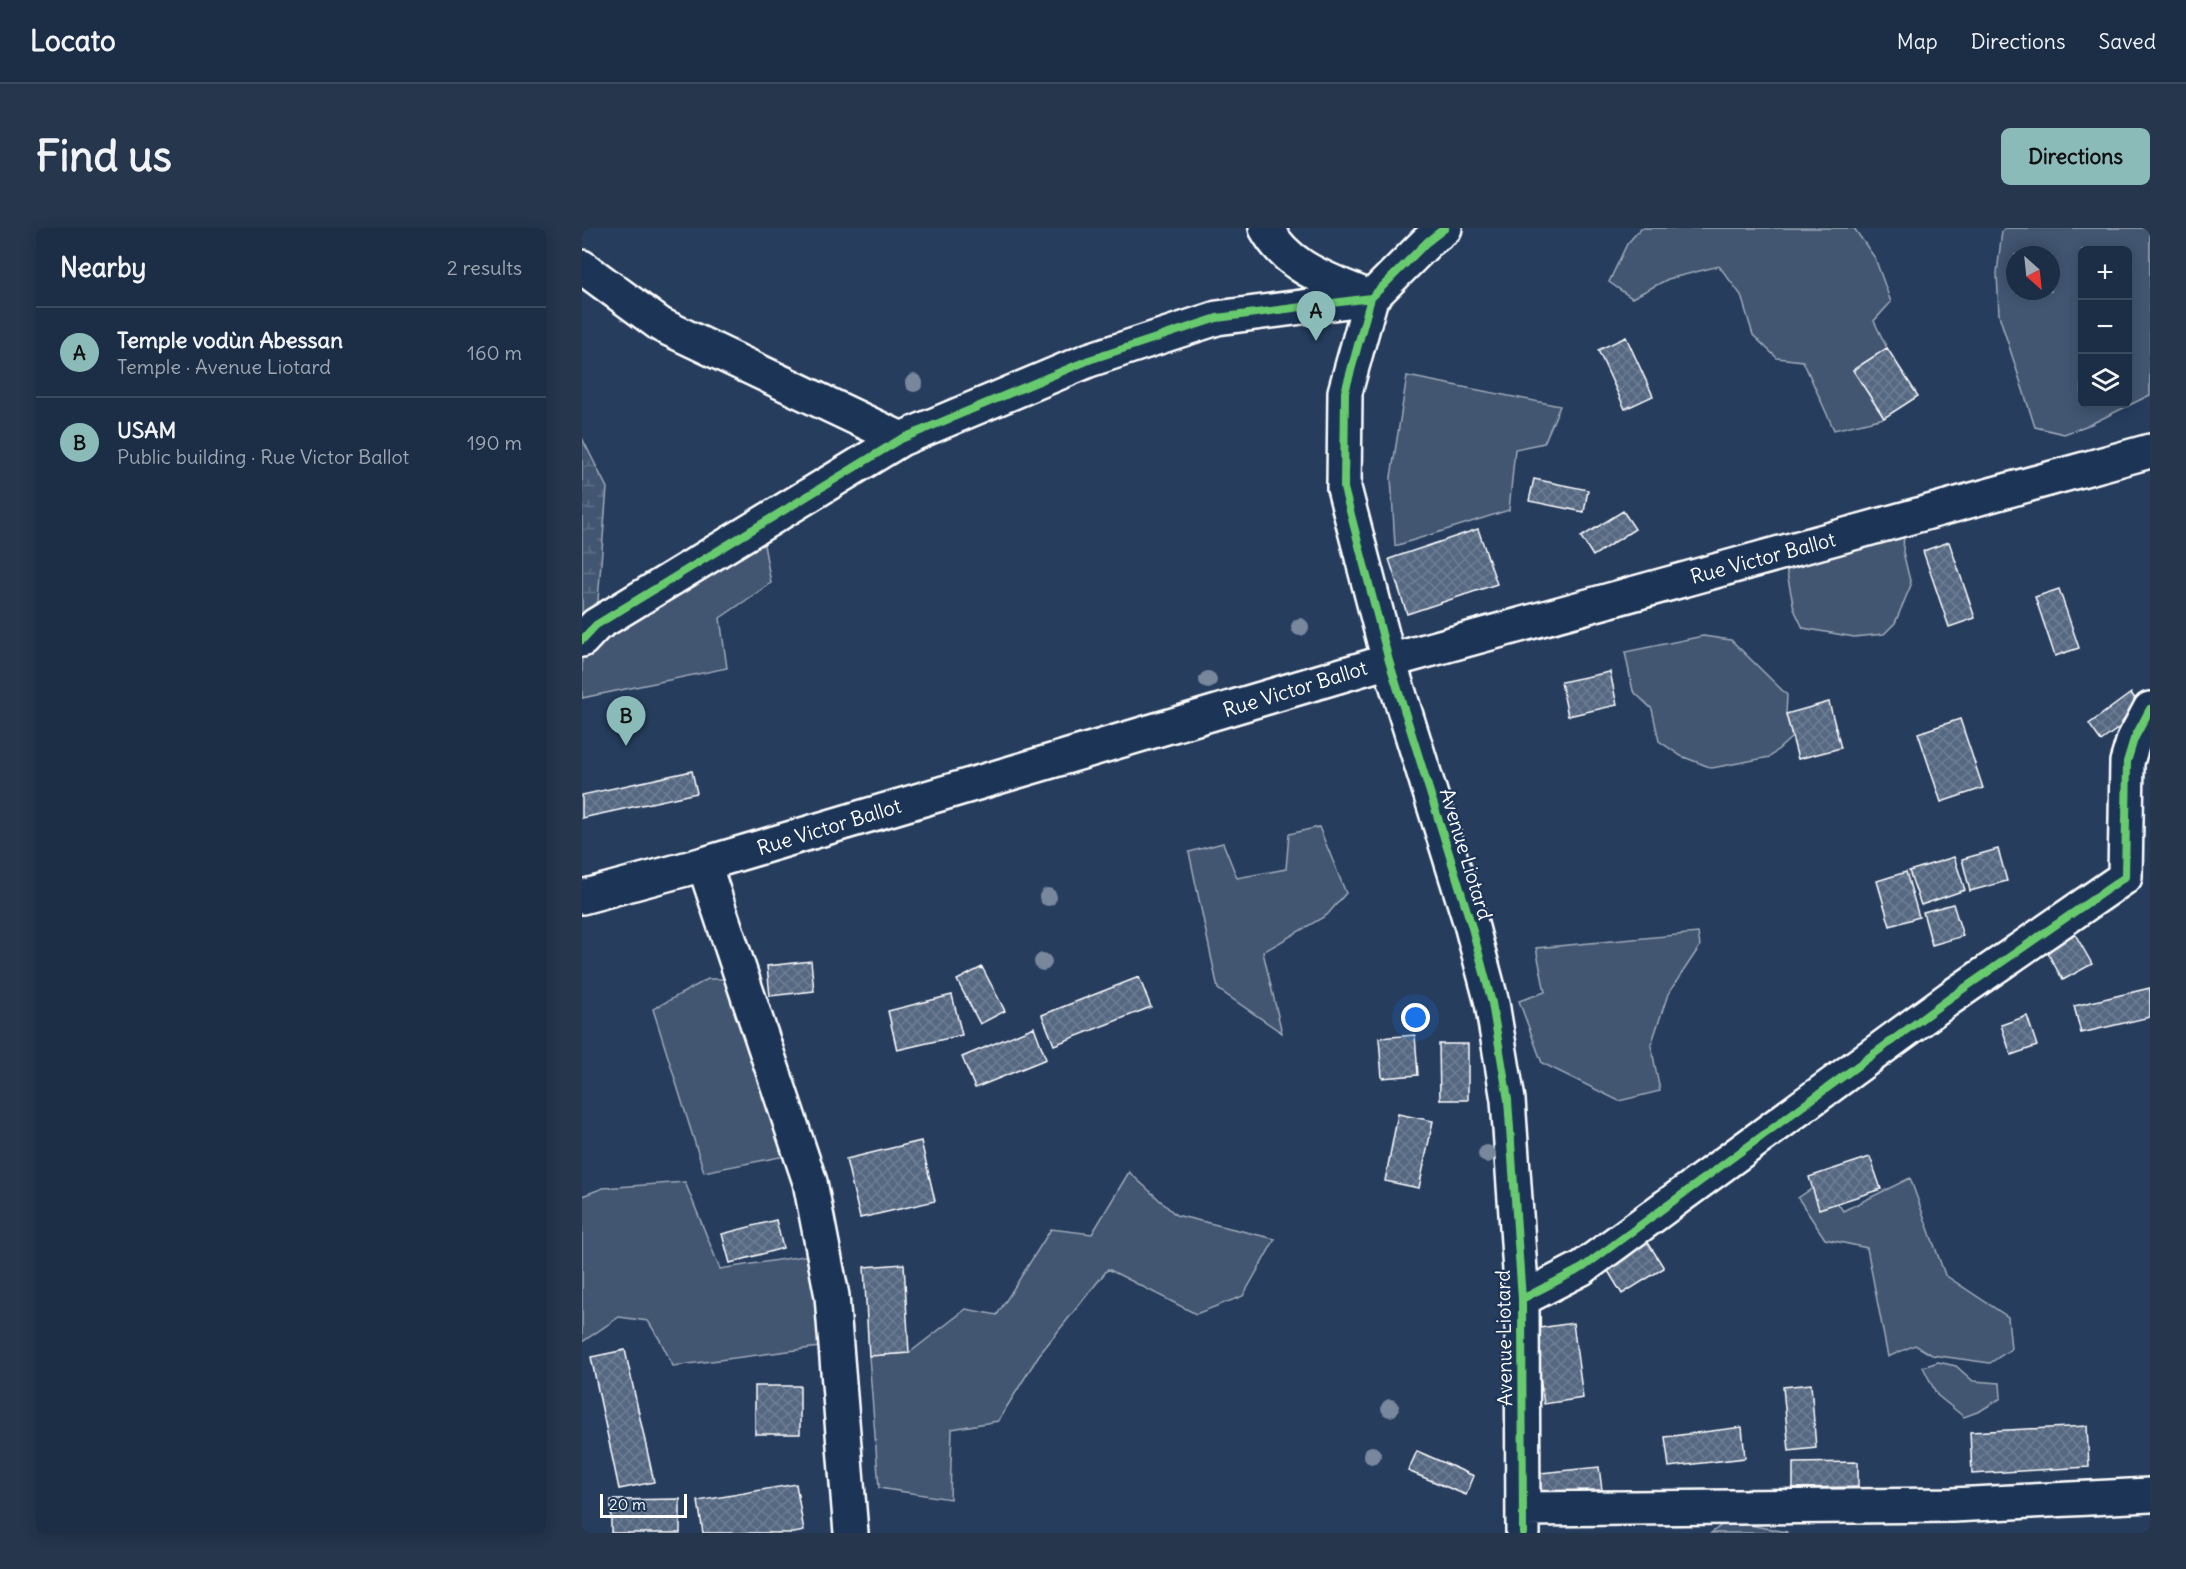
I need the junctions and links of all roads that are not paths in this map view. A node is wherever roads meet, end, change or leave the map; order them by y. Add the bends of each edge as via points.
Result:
1 (1266, 228) edge
2 (1445, 228) edge
3 (582, 267) edge
4 (1371, 298) junction
5 (901, 439) junction
6 (2150, 451) edge
7 (582, 640) edge
8 (1389, 661) junction
9 (2150, 709) edge
10 (704, 864) junction
11 (582, 897) edge
12 (1522, 1299) junction
13 (2150, 1495) edge
14 (1523, 1521) edge
15 (851, 1533) edge

1 - 4 street via 1275,244 1302,268
2 - 4 street, Avenue Liotard
3 - 5 street via 661,325
4 - 5 street via 1217,318 1089,360
4 - 8 street, Avenue Liotard via 1345,392 1344,488
5 - 7 street via 596,625
6 - 8 street, Rue Victor Ballot
8 - 10 street, Rue Victor Ballot
8 - 12 street, Avenue Liotard via 1492,1003 1508,1100
9 - 12 street via 2127,762 2125,877 1950,998 1582,1268
10 - 11 street, Rue Victor Ballot
10 - 15 street via 810,1182 832,1296
12 - 14 street, Avenue Liotard
13 - 14 street

